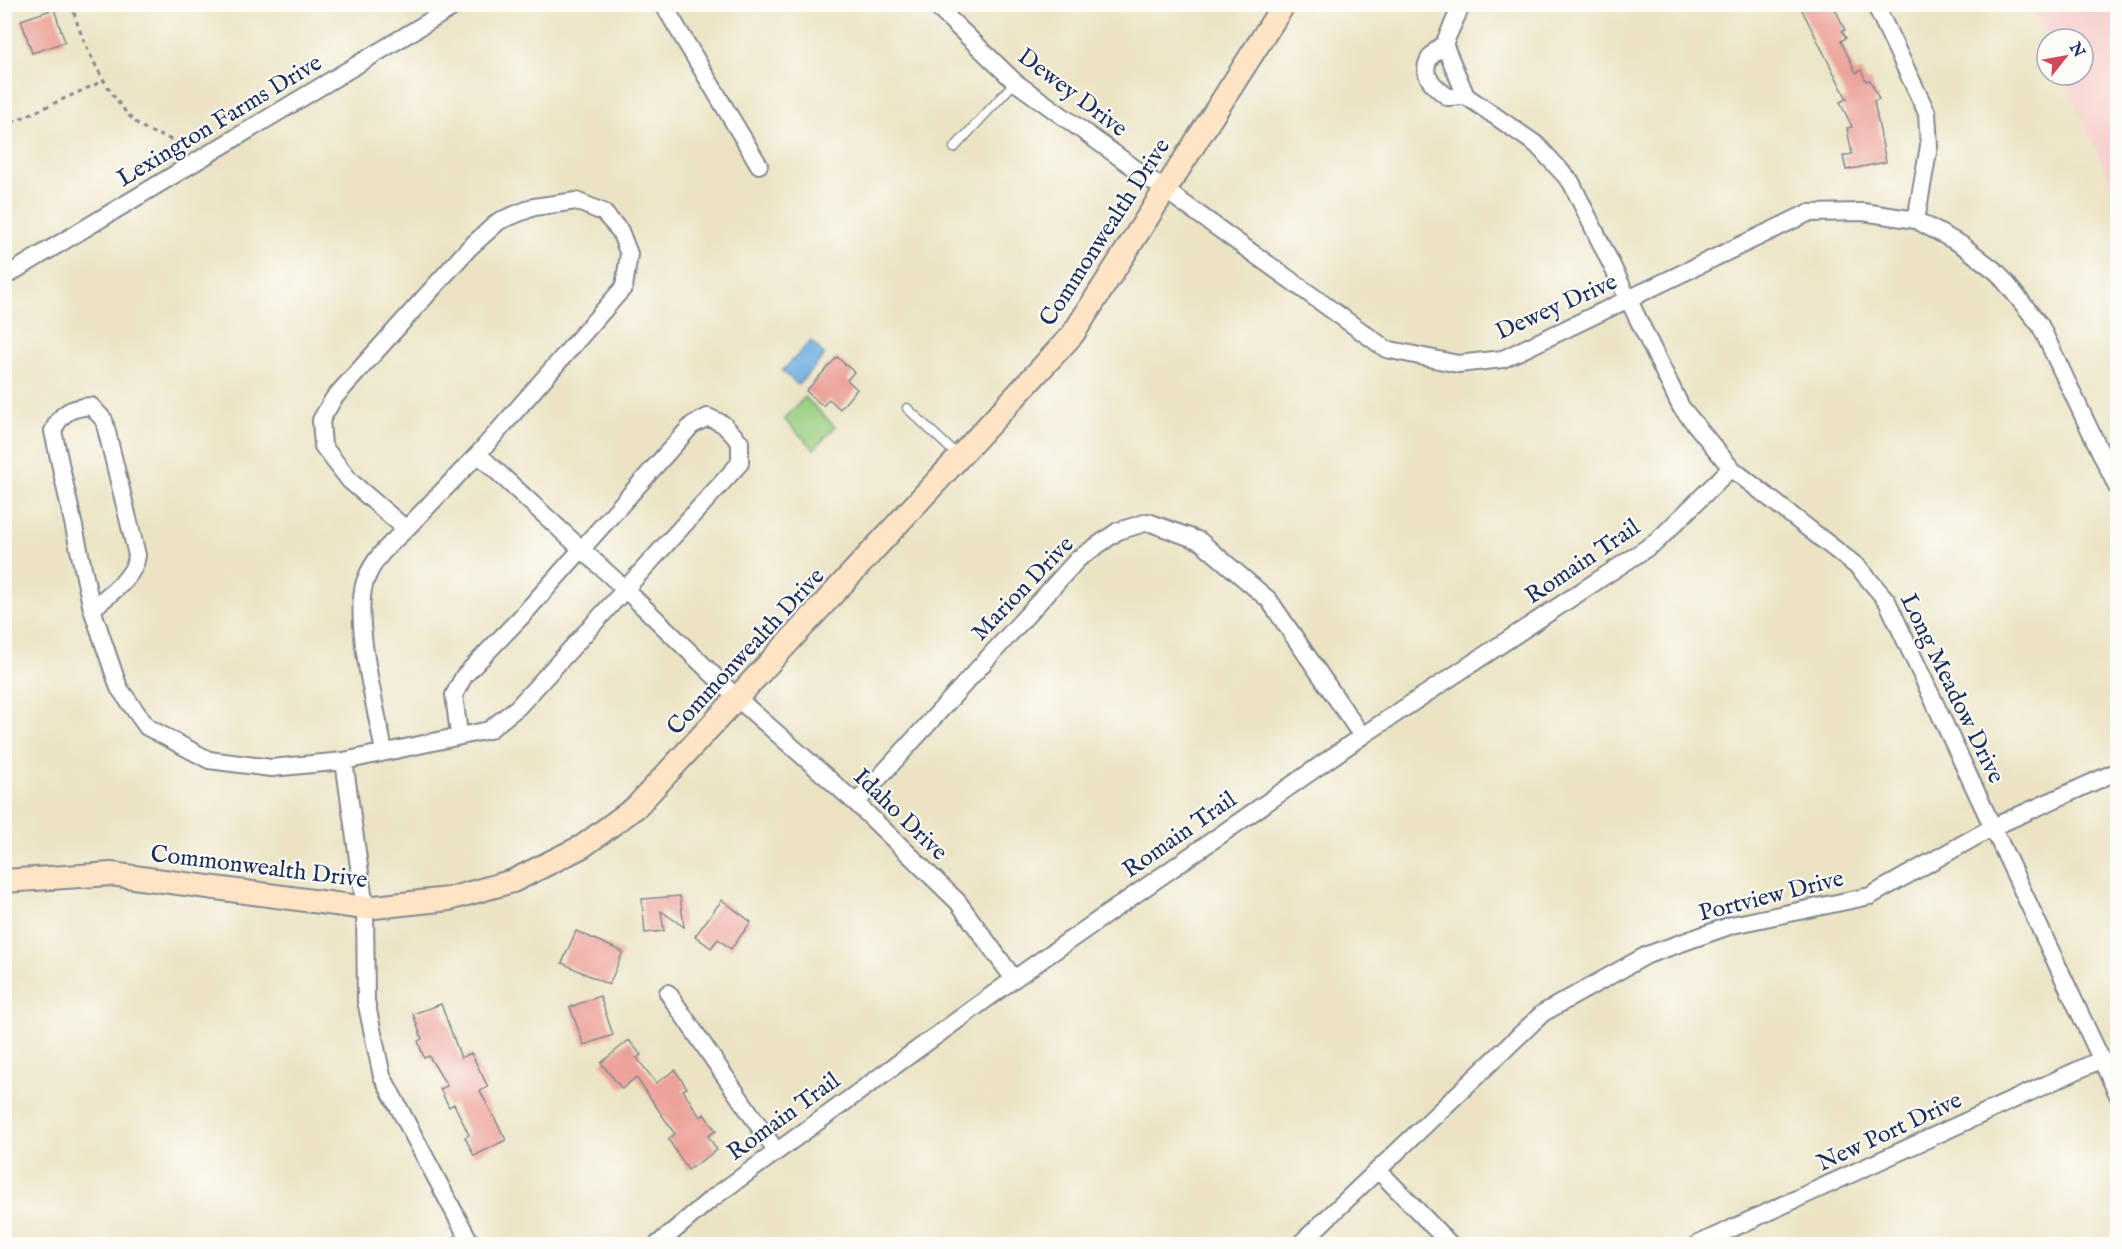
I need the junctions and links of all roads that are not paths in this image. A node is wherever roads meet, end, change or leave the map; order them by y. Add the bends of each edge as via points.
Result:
1 (458, 4) edge
2 (663, 4) edge
3 (934, 4) edge
4 (1284, 4) edge
5 (1462, 4) edge
6 (1875, 4) edge
7 (435, 11) edge
8 (1444, 44) junction
9 (1015, 82) junction
10 (1466, 96) junction
11 (954, 148) dead end
12 (759, 165) dead end
13 (1164, 189) junction
14 (1916, 220) junction
15 (4, 277) edge
16 (1630, 299) junction
17 (907, 408) dead end
18 (478, 454) junction
19 (960, 458) junction
20 (1731, 468) junction
21 (2118, 489) edge
22 (406, 529) junction
23 (581, 549) junction
24 (626, 590) junction
25 (92, 609) junction
26 (738, 699) junction
27 (459, 734) junction
28 (1362, 736) junction
29 (384, 752) junction
30 (344, 761) junction
31 (2118, 771) edge
32 (856, 803) junction
33 (1993, 827) junction
34 (4, 881) edge
35 (365, 908) junction
36 (1014, 979) junction
37 (669, 993) dead end
38 (2100, 1060) junction
39 (2118, 1095) edge
40 (776, 1151) junction
41 (1379, 1171) junction
42 (474, 1245) edge
43 (658, 1245) edge
44 (1300, 1245) edge
45 (1450, 1245) edge
46 (1698, 1245) edge

1 - 7 street, Lexington Farms Drive
2 - 12 street
3 - 9 street, Dewey Drive
4 - 13 street, Commonwealth Drive
5 - 8 street
6 - 14 street via 1927,113 1929,146
7 - 15 street, Lexington Farms Drive
8 - 10 street
8 - 10 street via 1430,55 1425,67 1431,85 1448,97
9 - 11 lane
9 - 13 street, Dewey Drive
10 - 16 street, Long Meadow Drive via 1537,145 1571,182
13 - 16 street, Dewey Drive via 1386,349 1458,364 1503,359
13 - 19 street, Commonwealth Drive via 1073,334
14 - 16 street, Dewey Drive via 1863,212 1808,213
14 - 21 street, Dewey Drive via 1962,245 1998,273 2040,325
16 - 20 street, Long Meadow Drive via 1682,407
17 - 19 lane
18 - 22 street
18 - 22 street via 624,287 629,254 620,231 603,212 576,201 534,207 499,222 469,249 334,398 321,420 324,446 350,481
18 - 23 street, Idaho Drive
19 - 26 street, Commonwealth Drive
20 - 28 street, Romain Trail via 1656,542
20 - 33 street, Long Meadow Drive via 1859,568 1887,601
22 - 29 street via 381,553 366,579 361,599
23 - 24 street, Idaho Drive
23 - 24 street via 692,425 708,417 723,424 740,442 740,463
23 - 27 street via 464,676 454,695
24 - 26 street, Idaho Drive
24 - 27 street via 518,707 489,730
25 - 25 street via 53,431 60,415 76,407 91,406 104,420 137,555 136,565 128,576
25 - 30 street via 119,688 147,727 209,759 271,768
26 - 32 street, Idaho Drive
26 - 35 street, Commonwealth Drive via 636,807 583,846 503,884 449,899
27 - 29 street
28 - 32 street, Marion Drive via 1269,600 1200,541 1148,522 1118,531 1078,559
28 - 36 street, Romain Trail
29 - 30 street
30 - 35 street
31 - 33 street, Portview Drive
32 - 36 street, Idaho Drive via 958,902
33 - 38 street, Long Meadow Drive
33 - 41 street, Portview Drive via 1870,896 1732,925 1647,956 1543,1012
34 - 35 street, Commonwealth Drive via 111,874
35 - 42 street via 366,1001 382,1076
36 - 40 street, Romain Trail
37 - 40 street
38 - 39 street, Long Meadow Drive
38 - 46 street, New Port Drive
40 - 43 street, Romain Trail
41 - 44 street, Portview Drive
41 - 45 street

